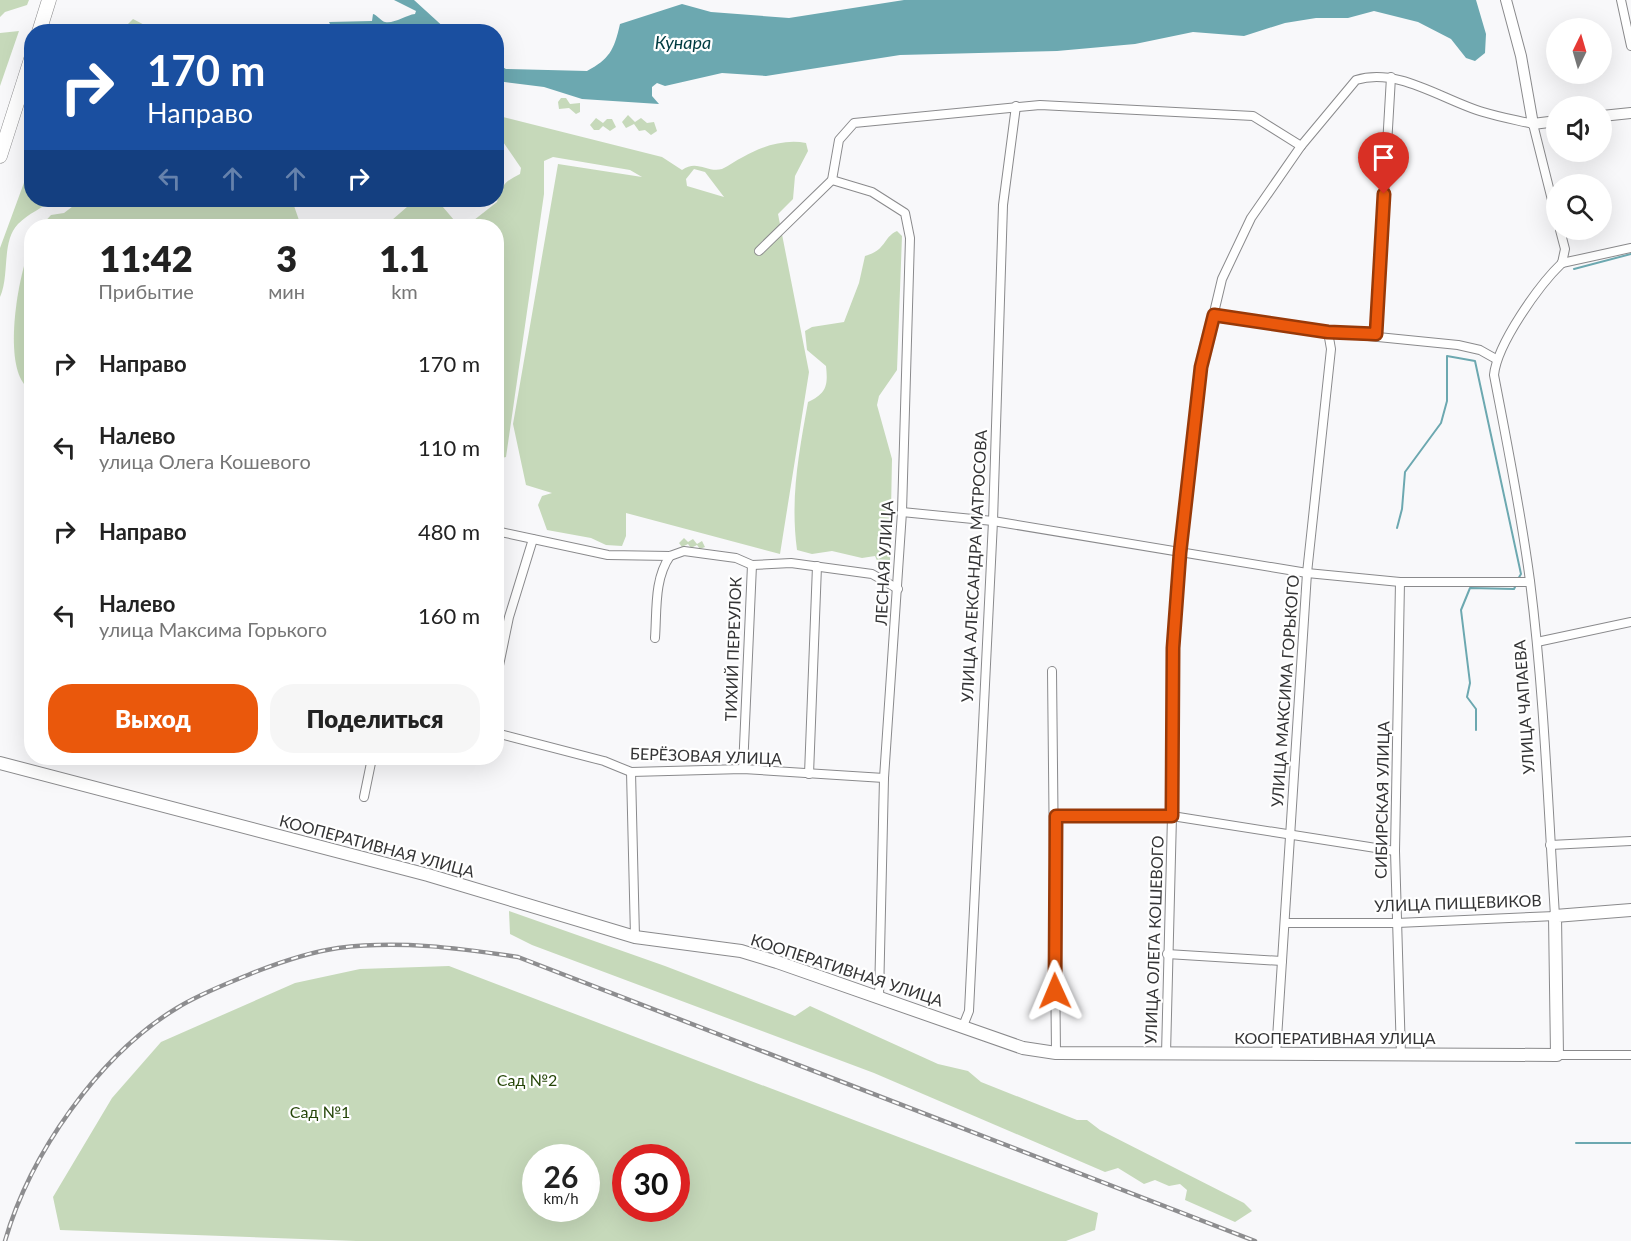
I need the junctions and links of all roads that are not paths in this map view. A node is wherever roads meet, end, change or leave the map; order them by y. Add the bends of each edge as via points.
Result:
1 (49, 0) edge
2 (1506, 0) edge
3 (1621, 0) edge
4 (42, 24) edge
5 (1631, 46) edge
6 (1391, 77) junction
7 (24, 81) edge
8 (1016, 106) junction
9 (1631, 113) edge
10 (1612, 115) edge
11 (1546, 122) edge
12 (1533, 124) junction
13 (1301, 146) junction
14 (0, 156) edge
15 (1546, 176) edge
16 (832, 180) junction
17 (1563, 240) edge
18 (1631, 248) edge
19 (759, 251) dead end
20 (1562, 263) junction
21 (1214, 315) junction
22 (1328, 332) junction
23 (1376, 334) junction
24 (1496, 359) junction
25 (902, 512) junction
26 (993, 521) junction
27 (504, 533) edge
28 (532, 539) junction
29 (1180, 553) junction
30 (670, 556) junction
31 (752, 565) junction
32 (817, 566) junction
33 (1307, 573) junction
34 (1400, 582) junction
35 (1530, 582) junction
36 (898, 589) junction
37 (1631, 622) edge
38 (655, 638) dead end
39 (504, 641) edge
40 (1537, 642) junction
41 (1052, 671) dead end
42 (504, 735) edge
43 (0, 763) edge
44 (371, 765) edge
45 (743, 769) junction
46 (631, 772) junction
47 (809, 774) junction
48 (884, 778) junction
49 (364, 797) dead end
50 (1056, 816) junction
51 (1172, 816) junction
52 (1291, 835) junction
53 (1631, 841) edge
54 (1550, 845) junction
55 (1395, 851) junction
56 (1631, 910) edge
57 (1555, 916) junction
58 (1397, 922) junction
59 (1286, 923) junction
60 (636, 937) junction
61 (1167, 954) junction
62 (1282, 962) junction
63 (879, 997) junction
64 (963, 1026) junction
65 (1056, 1053) junction
66 (1166, 1054) junction
67 (1276, 1054) junction
68 (1401, 1054) junction
69 (1557, 1055) junction
70 (1631, 1055) edge

1 - 4 main road
2 - 12 street
3 - 5 street
6 - 12 street via 1483,112
6 - 13 street, УЛИЦА ОЛЕГА КОШЕВОГО via 1356,80
6 - 23 street
7 - 14 main road
8 - 13 street via 1254,116
8 - 16 street via 854,123 839,140
8 - 26 street, УЛИЦА АЛЕКСАНДРА МАТРОСОВА via 1003,205
9 - 10 street
11 - 12 street
12 - 15 street
13 - 21 street, УЛИЦА ОЛЕГА КОШЕВОГО via 1251,218 1222,279
16 - 19 street
16 - 25 street, ЛЕСНАЯ УЛИЦА via 872,192 905,213 907,221 910,238
17 - 20 street
18 - 20 street
20 - 24 street via 1544,280
21 - 22 street
21 - 29 street, УЛИЦА ОЛЕГА КОШЕВОГО via 1201,367
22 - 23 street
22 - 33 street, УЛИЦА МАКСИМА ГОРЬКОГО via 1331,349
23 - 24 street via 1458,345
24 - 35 street, УЛИЦА ЧАПАЕВА via 1494,375
25 - 26 street
25 - 36 street, ЛЕСНАЯ УЛИЦА
26 - 29 street
26 - 64 street, УЛИЦА АЛЕКСАНДРА МАТРОСОВА via 969,1011
27 - 28 street
28 - 30 street via 608,555
28 - 39 street
29 - 33 street
29 - 51 street, УЛИЦА ОЛЕГА КОШЕВОГО via 1173,648
30 - 31 street via 684,550 736,558
30 - 38 street via 658,581
31 - 32 street
31 - 45 street, ТИХИЙ ПЕРЕУЛОК
32 - 36 street via 872,574
32 - 47 street
33 - 34 street
33 - 52 street, УЛИЦА МАКСИМА ГОРЬКОГО
34 - 35 street
34 - 55 street, СИБИРСКАЯ УЛИЦА
35 - 40 street, УЛИЦА ЧАПАЕВА
36 - 48 street, ЛЕСНАЯ УЛИЦА
37 - 40 street
40 - 54 street, УЛИЦА ЧАПАЕВА
41 - 50 street
42 - 46 street, БЕРЁЗОВАЯ УЛИЦА via 604,761
43 - 60 main road, КООПЕРАТИВНАЯ УЛИЦА via 428,876
44 - 49 street
45 - 46 street, БЕРЁЗОВАЯ УЛИЦА
45 - 47 street, БЕРЁЗОВАЯ УЛИЦА
46 - 60 street
47 - 48 street, БЕРЁЗОВАЯ УЛИЦА
48 - 63 street, ЛЕСНАЯ УЛИЦА
50 - 51 street
50 - 65 street
51 - 52 street
51 - 61 street, УЛИЦА ОЛЕГА КОШЕВОГО
52 - 55 street
52 - 59 street, УЛИЦА МАКСИМА ГОРЬКОГО
53 - 54 street
54 - 57 street, УЛИЦА ЧАПАЕВА
55 - 58 street, СИБИРСКАЯ УЛИЦА
56 - 57 main road, УЛИЦА ПИЩЕВИКОВ
57 - 58 street, УЛИЦА ПИЩЕВИКОВ
57 - 69 main road, УЛИЦА ЧАПАЕВА
58 - 59 street, УЛИЦА ПИЩЕВИКОВ
58 - 68 street, СИБИРСКАЯ УЛИЦА
59 - 62 street, УЛИЦА МАКСИМА ГОРЬКОГО
60 - 63 main road, КООПЕРАТИВНАЯ УЛИЦА via 741,951
61 - 62 street
61 - 66 street, УЛИЦА ОЛЕГА КОШЕВОГО
62 - 67 street, УЛИЦА МАКСИМА ГОРЬКОГО
63 - 64 main road, КООПЕРАТИВНАЯ УЛИЦА
64 - 65 main road, КООПЕРАТИВНАЯ УЛИЦА via 1023,1048
65 - 66 main road, КООПЕРАТИВНАЯ УЛИЦА
66 - 67 main road, КООПЕРАТИВНАЯ УЛИЦА
67 - 68 main road, КООПЕРАТИВНАЯ УЛИЦА
68 - 69 main road, КООПЕРАТИВНАЯ УЛИЦА
69 - 70 street, КООПЕРАТИВНАЯ УЛИЦА

